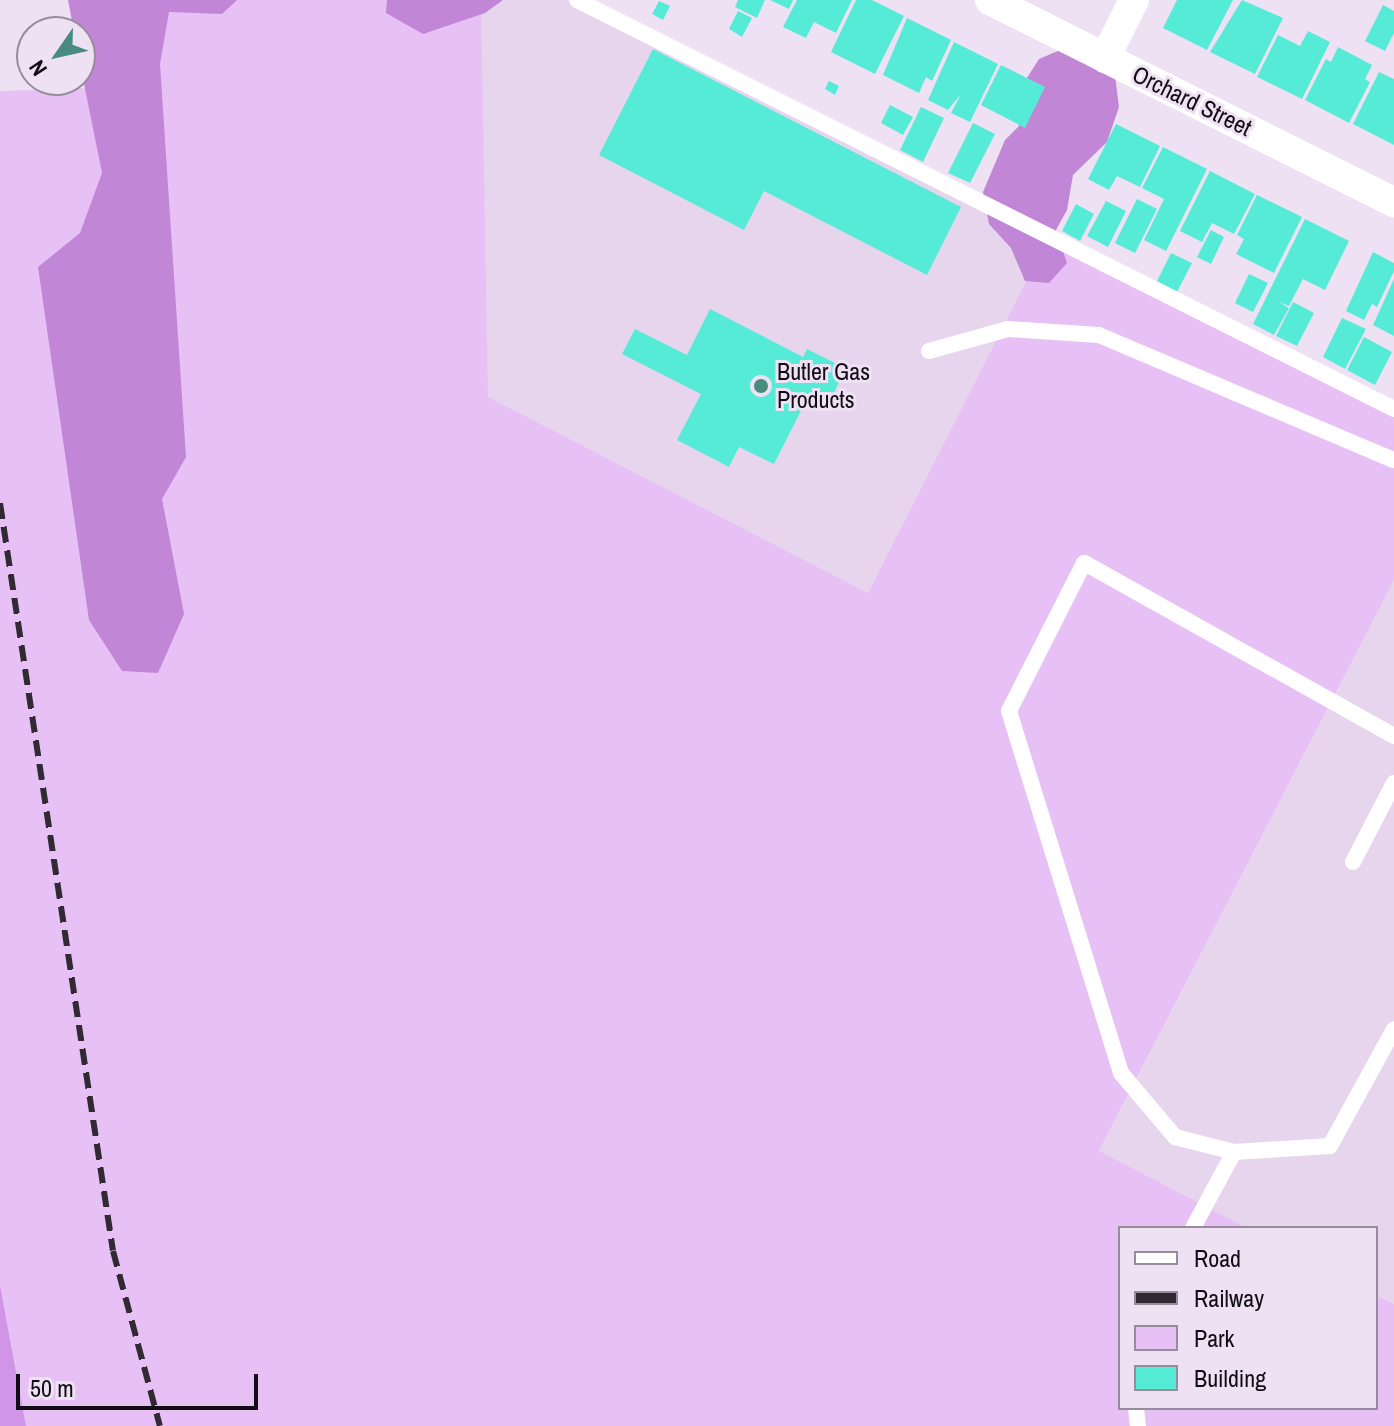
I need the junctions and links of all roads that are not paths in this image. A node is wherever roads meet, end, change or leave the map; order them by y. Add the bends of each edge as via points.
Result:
1 (577, 0) edge
2 (990, 0) edge
3 (1134, 0) edge
4 (1105, 58) junction
5 (1394, 202) edge
6 (929, 351) dead end
7 (1394, 409) edge
8 (1394, 460) edge
9 (1394, 736) edge
10 (1394, 783) edge
11 (1353, 862) dead end
12 (1394, 1029) edge
13 (1387, 1062) edge
14 (1234, 1152) junction
15 (1194, 1226) edge

1 - 7 lane
2 - 4 street, Orchard Street
3 - 4 street
4 - 5 street, Orchard Street
6 - 8 lane via 1008,329 1099,335
9 - 14 lane via 1084,563 1009,711 1121,1073 1175,1137
10 - 11 lane
12 - 13 lane
13 - 14 lane via 1330,1146
14 - 15 lane

